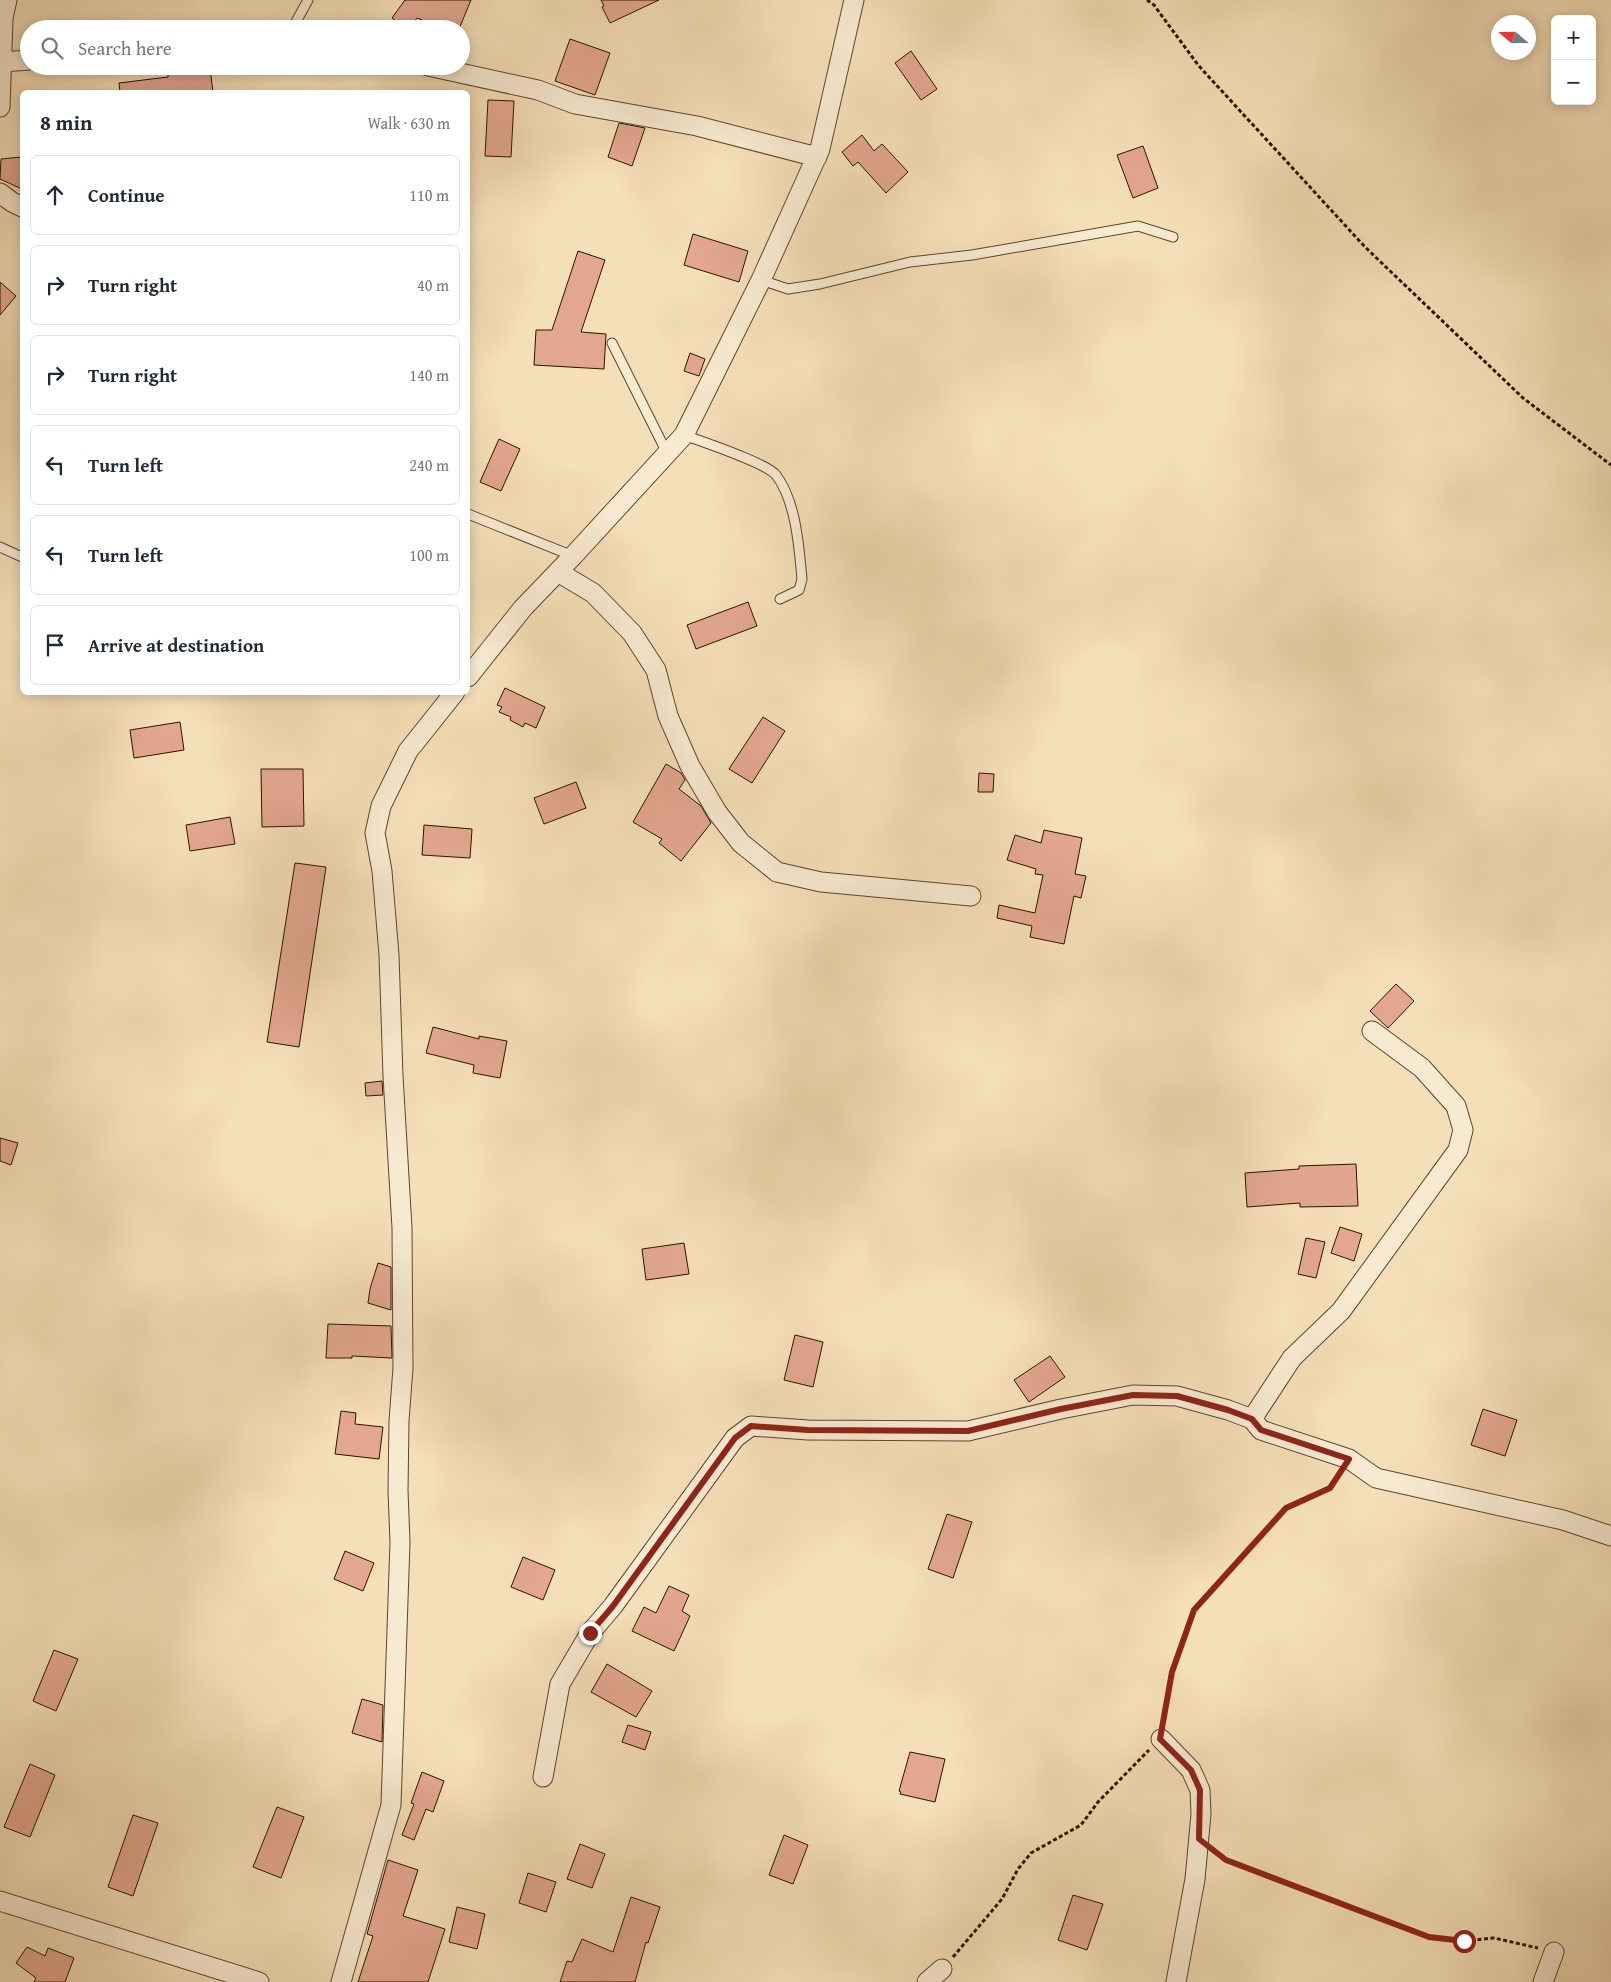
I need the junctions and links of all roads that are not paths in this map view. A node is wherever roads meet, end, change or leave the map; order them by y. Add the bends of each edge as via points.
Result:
1 (7, 0) edge
2 (308, 0) edge
3 (854, 0) edge
4 (297, 20) edge
5 (20, 61) edge
6 (2, 62) junction
7 (469, 75) edge
8 (0, 107) edge
9 (817, 156) junction
10 (0, 192) edge
11 (20, 206) edge
12 (1173, 237) dead end
13 (761, 280) junction
14 (612, 343) dead end
15 (684, 435) junction
16 (667, 453) junction
17 (470, 515) edge
18 (0, 547) edge
19 (20, 556) edge
20 (573, 556) junction
21 (558, 572) junction
22 (780, 598) dead end
23 (470, 674) edge
24 (453, 695) edge
25 (971, 896) dead end
26 (1372, 1031) dead end
27 (1252, 1419) junction
28 (1611, 1536) edge
29 (1160, 1739) road end
30 (543, 1776) dead end
31 (0, 1900) edge
32 (1554, 1952) road end
33 (942, 1969) road end
34 (258, 1982) edge
35 (341, 1982) edge
36 (926, 1982) edge
37 (1176, 1982) edge
38 (1543, 1982) edge

1 - 6 street via 2,18
2 - 4 lane
3 - 9 street
5 - 6 street
6 - 8 street
7 - 9 street via 538,90 575,104 697,126
9 - 13 street
10 - 11 street
12 - 13 lane via 1138,226 982,254 910,262 788,289
13 - 15 street
14 - 16 lane
15 - 16 street
15 - 22 lane via 753,461 775,474 791,505 802,579 799,590
16 - 20 street
17 - 20 lane
18 - 19 lane
20 - 21 street
21 - 23 street via 522,608
21 - 25 street via 593,593 632,633 656,670 668,716 703,789 741,843 777,872 822,882
24 - 35 street via 408,752 381,806 375,833 382,871 389,955 402,1228 400,1542 391,1805
26 - 27 street via 1422,1068 1456,1106 1463,1130 1458,1150 1340,1311 1292,1358
27 - 28 street via 1261,1430 1349,1459 1376,1478 1563,1520
27 - 30 street via 1177,1396 1133,1395 968,1431 808,1430 751,1426 735,1438 590,1633 560,1684
29 - 37 street via 1191,1770 1200,1790 1195,1879
31 - 34 street
32 - 38 street
33 - 36 street

